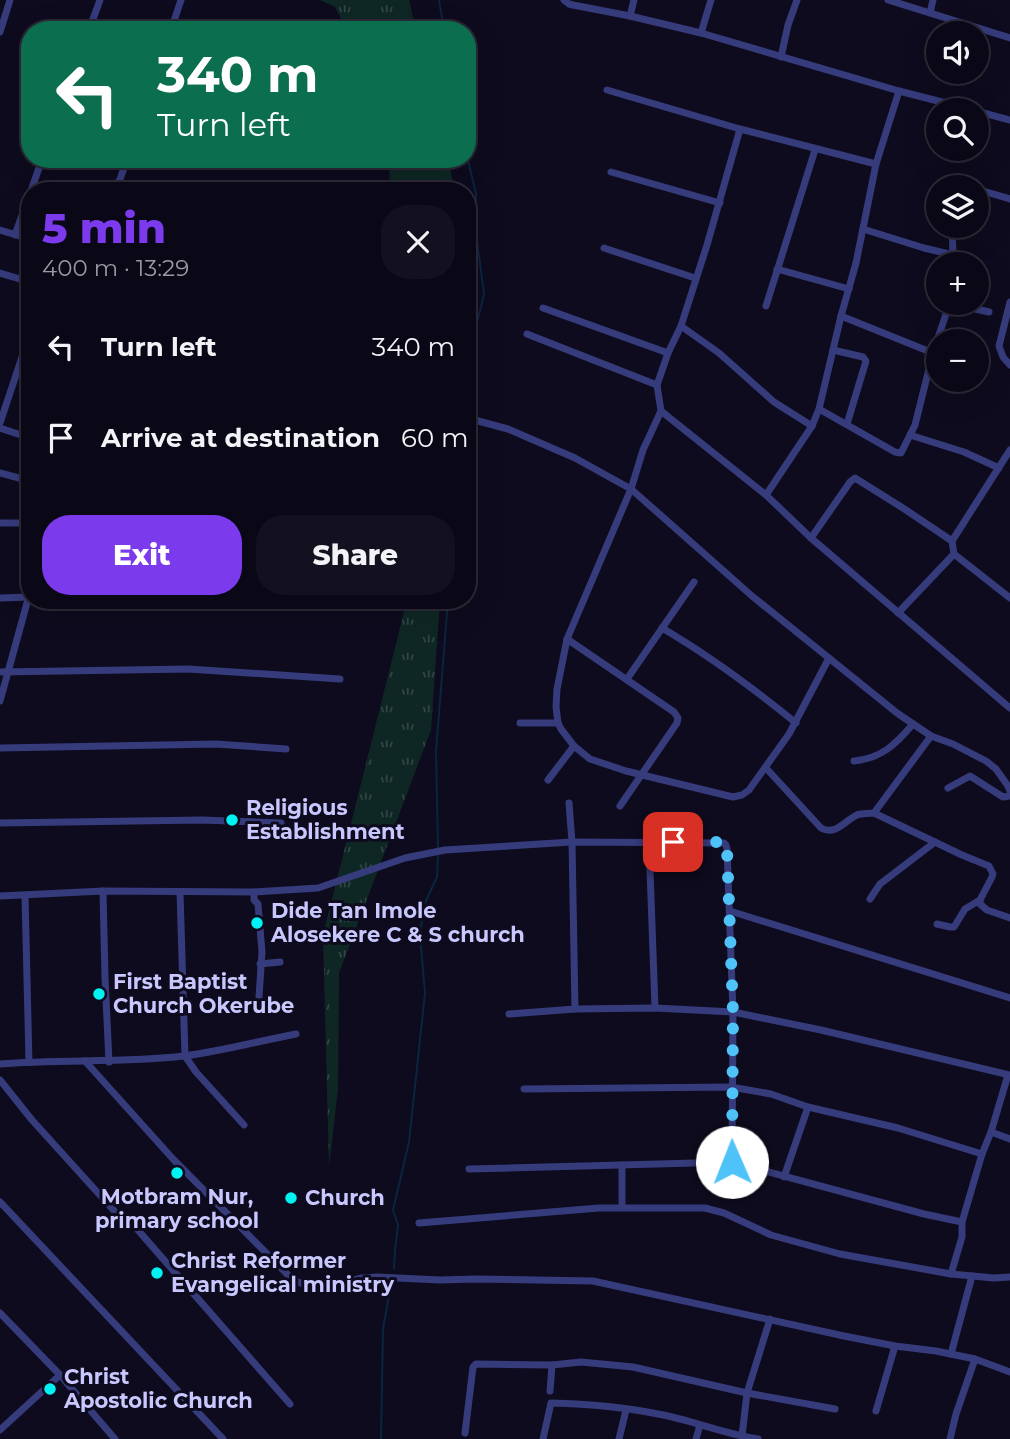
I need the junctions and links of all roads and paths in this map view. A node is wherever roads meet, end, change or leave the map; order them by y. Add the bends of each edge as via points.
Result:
1 (10, 0) edge
2 (100, 0) edge
3 (181, 0) edge
4 (564, 0) edge
5 (634, 0) edge
6 (711, 0) edge
7 (797, 0) edge
8 (888, 0) edge
9 (933, 0) edge
10 (930, 13) junction
11 (630, 16) junction
12 (92, 21) edge
13 (174, 21) edge
14 (0, 32) edge
15 (701, 33) junction
16 (1010, 38) edge
17 (781, 57) junction
18 (607, 90) dead end
19 (899, 91) junction
20 (926, 98) edge
21 (989, 115) edge
22 (1010, 120) edge
23 (740, 129) junction
24 (815, 150) junction
25 (876, 164) junction
26 (123, 168) edge
27 (611, 172) dead end
28 (118, 182) edge
29 (989, 193) edge
30 (1010, 199) edge
31 (720, 203) junction
32 (21, 218) edge
33 (863, 229) junction
34 (0, 230) edge
35 (15, 235) junction
36 (21, 237) edge
37 (604, 248) dead end
38 (940, 252) edge
39 (777, 269) junction
40 (0, 274) edge
41 (695, 278) junction
42 (21, 280) edge
43 (849, 289) junction
44 (1010, 302) edge
45 (766, 306) dead end
46 (543, 307) dead end
47 (841, 316) junction
48 (681, 326) junction
49 (527, 334) dead end
50 (833, 350) junction
51 (926, 350) edge
52 (668, 353) junction
53 (1010, 365) edge
54 (21, 370) edge
55 (926, 383) edge
56 (657, 385) junction
57 (818, 409) junction
58 (661, 411) junction
59 (476, 420) edge
60 (0, 423) edge
61 (847, 424) junction
62 (812, 426) junction
63 (0, 428) edge
64 (21, 435) edge
65 (910, 435) junction
66 (1010, 450) edge
67 (999, 468) junction
68 (0, 473) edge
69 (21, 479) edge
70 (631, 489) junction
71 (766, 495) junction
72 (0, 523) edge
73 (21, 523) edge
74 (810, 538) junction
75 (952, 541) junction
76 (954, 554) junction
77 (694, 582) dead end
78 (21, 597) edge
79 (0, 598) edge
80 (1010, 598) edge
81 (25, 609) edge
82 (898, 613) junction
83 (662, 628) junction
84 (567, 639) junction
85 (830, 658) junction
86 (4, 672) edge
87 (340, 679) dead end
88 (627, 679) junction
89 (0, 701) edge
90 (1010, 708) edge
91 (520, 723) dead end
92 (558, 723) junction
93 (796, 723) junction
94 (913, 724) junction
95 (931, 736) junction
96 (574, 746) junction
97 (0, 748) edge
98 (286, 749) dead end
99 (854, 761) dead end
100 (766, 768) junction
101 (643, 774) junction
102 (548, 780) dead end
103 (948, 788) dead end
104 (1010, 794) edge
105 (569, 803) dead end
106 (620, 806) dead end
107 (874, 813) junction
108 (0, 823) edge
109 (281, 823) dead end
110 (572, 842) junction
111 (649, 842) junction
112 (935, 842) junction
113 (103, 891) junction
114 (180, 892) junction
115 (254, 892) junction
116 (25, 895) junction
117 (0, 896) edge
118 (870, 899) dead end
119 (980, 900) junction
120 (730, 911) junction
121 (1010, 918) edge
122 (937, 923) dead end
123 (280, 962) dead end
124 (260, 964) junction
125 (258, 997) dead end
126 (1010, 998) edge
127 (654, 1008) junction
128 (576, 1009) junction
129 (733, 1012) junction
130 (509, 1014) dead end
131 (296, 1034) dead end
132 (185, 1056) junction
133 (29, 1062) junction
134 (85, 1062) junction
135 (109, 1062) junction
136 (0, 1064) edge
137 (1009, 1075) edge
138 (0, 1080) edge
139 (731, 1087) junction
140 (524, 1089) dead end
141 (808, 1108) junction
142 (244, 1125) dead end
143 (991, 1132) junction
144 (1010, 1139) edge
145 (982, 1154) junction
146 (732, 1162) junction
147 (622, 1164) junction
148 (469, 1170) dead end
149 (784, 1177) junction
150 (0, 1202) edge
151 (622, 1208) junction
152 (962, 1222) junction
153 (419, 1223) dead end
154 (951, 1274) junction
155 (972, 1276) junction
156 (1010, 1277) edge
157 (2, 1317) edge
158 (770, 1319) junction
159 (895, 1346) junction
160 (951, 1354) junction
161 (975, 1359) junction
162 (552, 1365) junction
163 (1010, 1371) edge
164 (60, 1375) junction
165 (550, 1391) dead end
166 (747, 1393) junction
167 (290, 1404) dead end
168 (835, 1409) dead end
169 (626, 1410) junction
170 (876, 1411) dead end
171 (700, 1425) junction
172 (0, 1430) edge
173 (465, 1433) dead end
174 (742, 1436) junction
175 (112, 1438) edge
176 (223, 1439) edge
177 (543, 1439) edge
178 (619, 1439) edge
179 (696, 1439) edge
180 (758, 1439) edge
181 (950, 1439) edge

1 - 14 street
2 - 12 street
3 - 13 street
4 - 11 street
5 - 11 street
6 - 15 street
7 - 17 street
8 - 10 street
9 - 10 street
10 - 16 street
11 - 15 street
15 - 17 street
17 - 19 street
18 - 23 street
19 - 20 street
19 - 25 street
21 - 22 street
23 - 24 street
23 - 31 street
24 - 25 street
24 - 39 street
25 - 33 street
26 - 28 street
27 - 31 street
29 - 30 street
31 - 41 street
32 - 35 street
33 - 38 street
33 - 43 street
34 - 35 street
35 - 36 street
37 - 41 street
39 - 43 street
39 - 45 street
40 - 42 street
41 - 48 street
43 - 47 street
44 - 53 street via 999,345
46 - 52 street
47 - 50 street
47 - 51 street
48 - 52 street
48 - 62 street via 774,402
49 - 56 street
50 - 57 street
50 - 61 street via 866,361
52 - 56 street
54 - 60 street
55 - 65 street
56 - 58 street
57 - 61 street
57 - 62 street
58 - 70 street
58 - 71 street
59 - 70 street via 575,458
61 - 65 street via 898,453
62 - 71 street
63 - 64 street
65 - 67 street
66 - 67 street
67 - 75 street
68 - 69 street
70 - 84 street
70 - 85 street
71 - 74 street
72 - 73 street
74 - 75 street via 855,478
74 - 82 street
75 - 76 street
76 - 80 street
76 - 82 street
77 - 83 street
78 - 79 street
81 - 86 street
82 - 90 street
83 - 88 street
83 - 93 street via 743,681
84 - 88 street
84 - 92 street via 556,707
85 - 93 street
85 - 94 street
86 - 87 street via 188,669
86 - 89 street
88 - 101 street via 678,718
91 - 92 street
92 - 96 street
93 - 100 street
94 - 95 street
94 - 99 street via 885,752
95 - 104 street via 986,761
95 - 107 street
96 - 101 street via 590,759
96 - 102 street
97 - 98 street via 216,744
100 - 101 street via 749,790 733,797
100 - 107 street via 826,831 838,829 859,814
101 - 106 street
103 - 104 street via 970,776 1003,797
105 - 110 street
107 - 112 street
108 - 109 street
110 - 111 street
110 - 115 street via 445,850 405,858 318,888
110 - 128 street
111 - 120 street via 726,845
111 - 127 street
112 - 118 street via 880,884
112 - 119 street via 989,866 992,877
113 - 114 street
113 - 116 street
113 - 135 street
114 - 115 street
114 - 132 street
115 - 124 street
116 - 117 street
116 - 133 street
119 - 121 street via 983,908
119 - 122 street via 965,909 954,926
120 - 126 street
120 - 129 street
123 - 124 street
124 - 125 street
127 - 128 street
127 - 129 street
128 - 130 street
129 - 137 street
129 - 139 street
131 - 132 street
132 - 135 street
132 - 142 street
133 - 134 street
133 - 136 street
134 - 135 street
134 - 158 street via 213,1200 293,1280 305,1286 316,1289 377,1277 593,1281
137 - 143 street
138 - 167 street
139 - 140 street
139 - 141 street via 771,1094
139 - 146 street
141 - 145 street via 898,1128
141 - 149 street
143 - 144 street
143 - 145 street
145 - 152 street
146 - 147 street
146 - 149 street
147 - 148 street
147 - 151 street
149 - 152 street
150 - 176 street
151 - 153 street
151 - 154 street via 705,1208 771,1235 840,1254
152 - 154 street
154 - 155 street
155 - 156 street
155 - 160 street
157 - 164 street
158 - 159 street
158 - 166 street
159 - 160 street
159 - 170 street
160 - 161 street
161 - 163 street
161 - 181 street
162 - 165 street
162 - 166 street via 581,1362 633,1367
162 - 173 street via 476,1364
164 - 172 street
164 - 175 street
166 - 168 street
166 - 174 street
169 - 171 street
169 - 177 street via 551,1403
169 - 178 street
171 - 174 street
171 - 179 street
174 - 180 street

